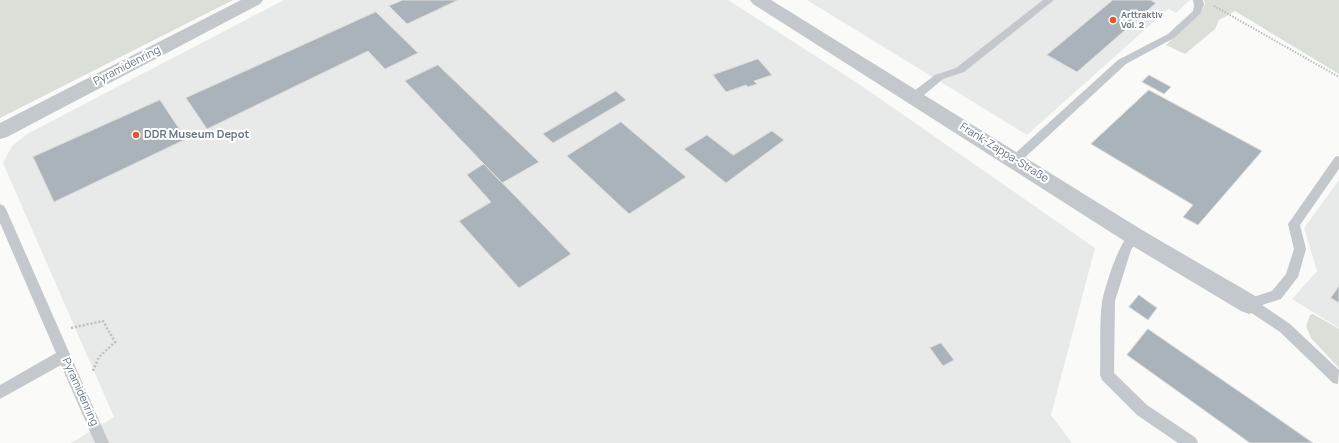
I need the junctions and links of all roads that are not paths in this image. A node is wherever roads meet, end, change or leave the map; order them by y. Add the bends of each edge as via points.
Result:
1 (254, 0) edge
2 (759, 0) edge
3 (1049, 0) edge
4 (1198, 0) edge
5 (914, 97) junction
6 (0, 132) edge
7 (1015, 160) junction
8 (1339, 160) edge
9 (0, 209) edge
10 (1134, 236) junction
11 (1249, 304) junction
12 (64, 356) junction
13 (1338, 378) edge
14 (0, 392) edge
15 (102, 443) edge
16 (1191, 443) edge

1 - 6 street, Pyramidenring
2 - 5 street, Frank-Zappa-Straße
3 - 5 lane via 960,70 939,77
4 - 7 lane via 1197,12 1171,36 1122,62
5 - 7 street, Frank-Zappa-Straße
7 - 10 street, Frank-Zappa-Straße
8 - 11 lane via 1294,224 1300,249 1292,277 1276,295
9 - 12 lane, Pyramidenring
10 - 11 street, Frank-Zappa-Straße
10 - 16 lane via 1125,248 1108,301 1107,374 1142,410
11 - 13 lane via 1285,328
12 - 14 lane
12 - 15 lane, Pyramidenring

